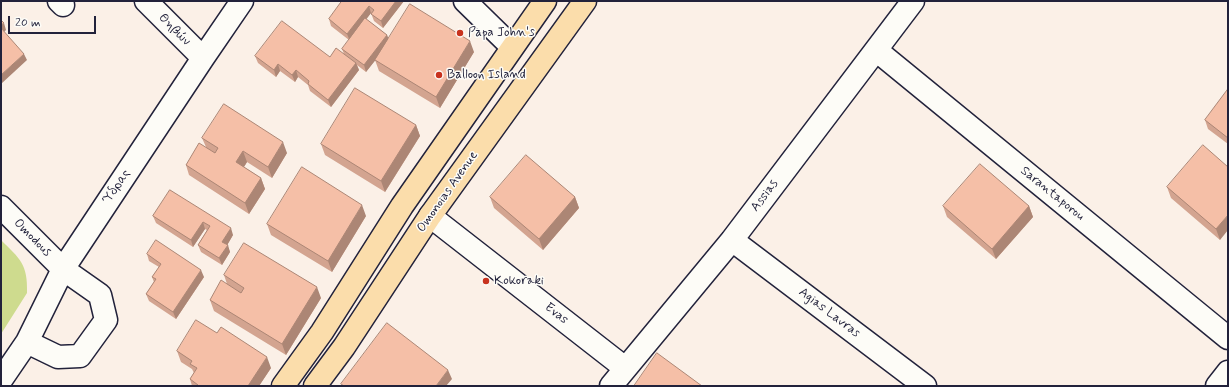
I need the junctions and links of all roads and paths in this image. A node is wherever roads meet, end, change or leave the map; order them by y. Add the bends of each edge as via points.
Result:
1 (146, 1) edge
2 (242, 1) edge
3 (465, 1) edge
4 (545, 1) edge
5 (585, 1) edge
6 (913, 1) edge
7 (512, 47) junction
8 (876, 50) junction
9 (203, 58) junction
10 (1, 207) edge
11 (430, 216) junction
12 (732, 240) junction
13 (63, 269) junction
14 (1228, 338) edge
15 (27, 342) junction
16 (625, 368) junction
17 (1228, 372) edge
18 (1, 380) edge
19 (283, 386) edge
20 (315, 386) edge
21 (611, 386) edge
22 (925, 386) edge
23 (1217, 386) edge

1 - 9 street, Θηβών
2 - 9 street, Ύδρας
3 - 7 street
4 - 7 main road
5 - 11 main road, Omonoias Avenue
6 - 8 street, Assias
7 - 19 main road via 402,206 322,332
8 - 12 street, Assias
8 - 14 street, Sarantaporou
9 - 13 street, Ύδρας
10 - 13 street, Omodous
11 - 16 street, Evas
11 - 20 main road, Omonoias Avenue
12 - 16 street, Assias
12 - 22 street, Agias Lavras
13 - 15 street, Ύδρας
13 - 15 street, Omodous via 100,295 106,320 80,356 58,357
15 - 18 street, Ύδρας
16 - 21 street, Assias
17 - 23 street

